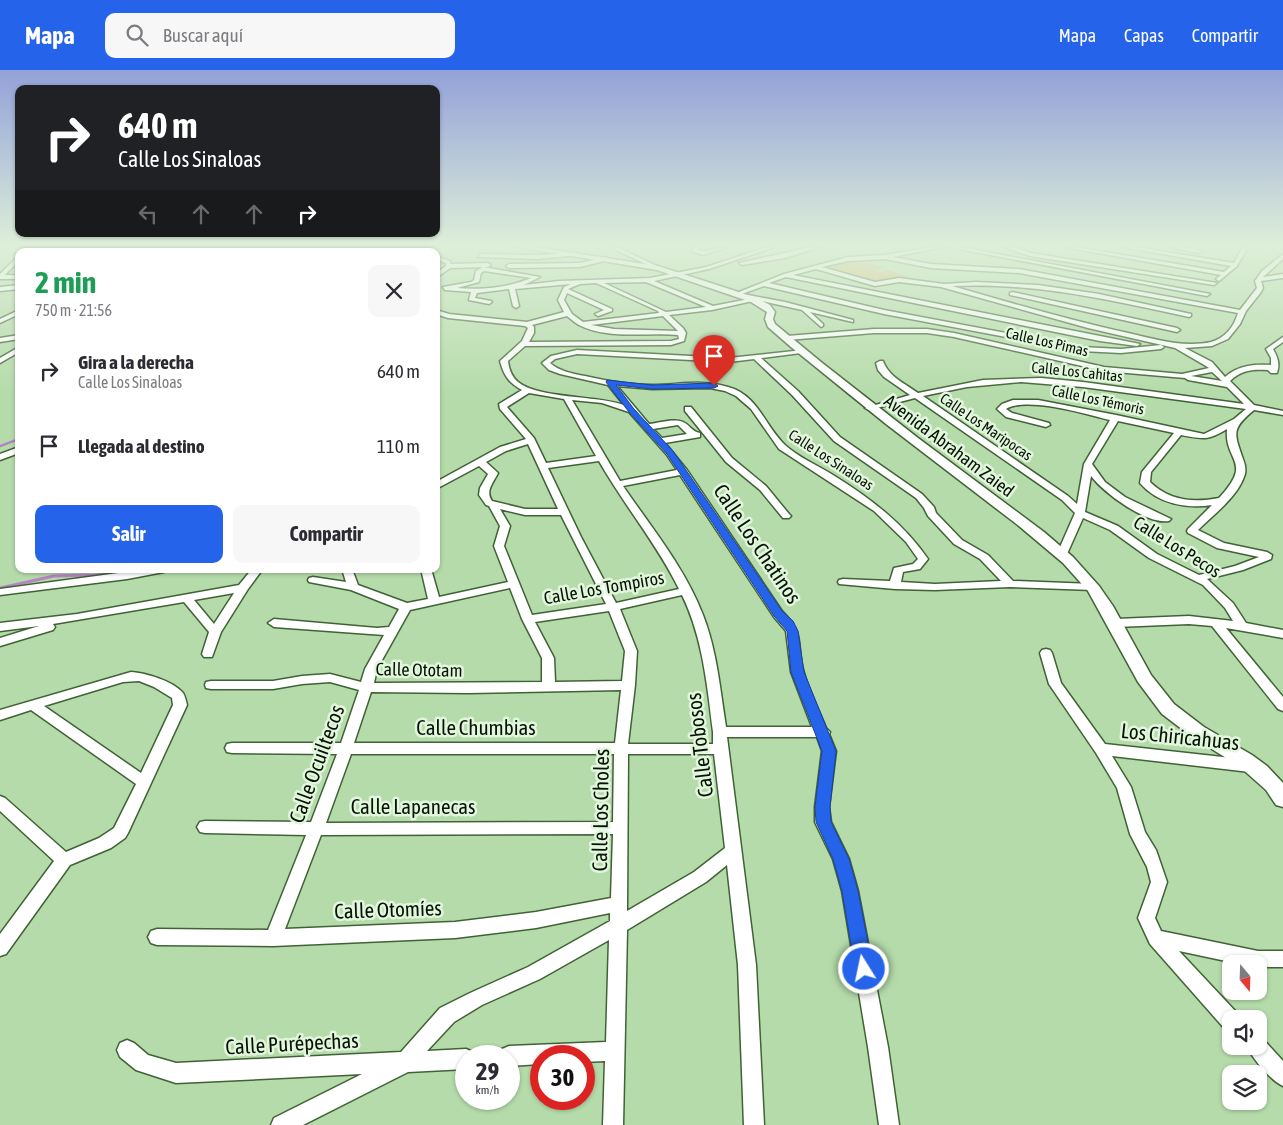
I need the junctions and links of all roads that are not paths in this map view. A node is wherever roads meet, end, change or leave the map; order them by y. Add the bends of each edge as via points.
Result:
1 (472, 296) edge
2 (514, 296) edge
3 (562, 296) edge
4 (579, 296) edge
5 (630, 296) edge
6 (684, 296) edge
7 (842, 296) edge
8 (851, 296) edge
9 (980, 296) edge
10 (1020, 296) edge
11 (1095, 296) edge
12 (1151, 296) edge
13 (1205, 296) edge
14 (1256, 296) edge
15 (745, 297) junction
16 (860, 299) junction
17 (489, 302) dead end
18 (1199, 305) junction
19 (516, 306) dead end
20 (712, 308) junction
21 (802, 309) junction
22 (1242, 312) junction
23 (440, 313) edge
24 (569, 313) junction
25 (15, 314) edge
26 (598, 314) dead end
27 (666, 314) junction
28 (1190, 315) junction
29 (1, 320) edge
30 (15, 320) edge
31 (851, 321) dead end
32 (527, 324) junction
33 (581, 324) junction
34 (821, 325) dead end
35 (683, 333) junction
36 (787, 338) junction
37 (1175, 338) junction
38 (1283, 339) edge
39 (15, 340) edge
40 (0, 342) edge
41 (525, 344) junction
42 (1161, 347) junction
43 (801, 351) junction
44 (15, 352) edge
45 (756, 357) junction
46 (15, 358) edge
47 (0, 362) edge
48 (880, 363) dead end
49 (0, 367) edge
50 (1214, 369) junction
51 (1182, 376) junction
52 (610, 382) junction
53 (1229, 383) junction
54 (528, 390) junction
55 (915, 395) junction
56 (567, 398) junction
57 (688, 408) dead end
58 (870, 408) junction
59 (1252, 408) junction
60 (632, 410) junction
61 (1283, 413) edge
62 (1116, 417) junction
63 (1235, 421) junction
64 (1046, 426) dead end
65 (647, 427) junction
66 (1179, 432) junction
67 (709, 433) junction
68 (693, 436) junction
69 (531, 440) junction
70 (660, 441) junction
71 (15, 451) edge
72 (0, 457) edge
73 (601, 458) junction
74 (479, 461) junction
75 (1088, 464) junction
76 (543, 466) junction
77 (684, 472) junction
78 (440, 484) edge
79 (617, 484) junction
80 (1220, 501) junction
81 (494, 506) junction
82 (564, 512) junction
83 (1080, 513) junction
84 (786, 516) dead end
85 (1166, 520) dead end
86 (1062, 554) junction
87 (143, 573) edge
88 (255, 573) edge
89 (348, 573) edge
90 (427, 573) edge
91 (1198, 578) junction
92 (312, 580) dead end
93 (844, 582) dead end
94 (515, 584) junction
95 (1010, 584) junction
96 (895, 586) junction
97 (352, 587) junction
98 (1093, 587) junction
99 (243, 588) junction
100 (686, 591) junction
101 (0, 592) edge
102 (186, 598) junction
103 (435, 602) junction
104 (406, 607) junction
105 (613, 607) junction
106 (77, 618) junction
107 (528, 619) junction
108 (274, 623) dead end
109 (1116, 623) junction
110 (1216, 623) junction
111 (1242, 626) junction
112 (2, 630) edge
113 (391, 631) junction
114 (215, 632) junction
115 (1283, 634) edge
116 (0, 642) edge
117 (1046, 653) dead end
118 (208, 654) dead end
119 (211, 685) dead end
120 (629, 685) junction
121 (549, 686) junction
122 (365, 687) junction
123 (33, 705) junction
124 (1283, 706) edge
125 (0, 715) edge
126 (720, 732) junction
127 (822, 732) junction
128 (232, 748) dead end
129 (346, 748) junction
130 (621, 749) junction
131 (720, 749) junction
132 (1101, 749) junction
133 (1255, 766) junction
134 (143, 782) junction
135 (1283, 799) edge
136 (0, 802) edge
137 (205, 827) dead end
138 (621, 828) junction
139 (316, 829) junction
140 (734, 850) junction
141 (64, 860) junction
142 (618, 904) junction
143 (617, 925) junction
144 (157, 937) dead end
145 (273, 938) junction
146 (1156, 938) junction
147 (0, 948) edge
148 (1283, 959) edge
149 (1222, 1011) edge
150 (128, 1050) dead end
151 (614, 1051) junction
152 (520, 1055) edge
153 (1264, 1055) edge
154 (455, 1060) edge
155 (406, 1062) junction
156 (1283, 1076) edge
157 (281, 1125) edge
158 (613, 1125) edge
159 (754, 1125) edge
160 (889, 1125) edge

1 - 17 street via 471,299
2 - 19 street
3 - 24 street via 560,300
4 - 26 street via 610,310
5 - 27 street
6 - 20 street
7 - 16 street
8 - 16 street
9 - 37 street via 1081,325
10 - 37 street
11 - 28 street
12 - 18 street
13 - 18 street
14 - 22 street
15 - 20 street
15 - 21 street
15 - 36 street, Avenida Abraham Zaied via 767,307 769,322
16 - 42 street
16 - 42 street via 1081,349 1121,351
18 - 22 street
18 - 28 street
20 - 27 street
21 - 31 street
21 - 34 street
22 - 37 street via 1234,329 1221,342
23 - 32 street
24 - 32 street
24 - 33 street
25 - 29 street
27 - 33 street
27 - 35 street
28 - 37 street
29 - 30 street
32 - 41 street via 531,333
33 - 35 street via 603,330
35 - 41 street via 681,341 671,343
36 - 43 street, Avenida Abraham Zaied
36 - 51 street, Calle Los Pimas via 874,331 933,332 1090,367
37 - 42 street
37 - 50 street
38 - 53 street via 1270,349 1275,358 1274,370 1246,368 1238,371
39 - 40 street
41 - 54 street via 504,361 503,367 516,385
43 - 45 street
43 - 58 street, Avenida Abraham Zaied
44 - 47 street
45 - 52 street, Calle Los Sinaloas via 712,360 577,352 547,361 548,367 560,373
45 - 95 street via 837,439 919,496 937,522 958,542 984,557
46 - 49 street
48 - 55 street, Calle Los Maripocas via 882,370
50 - 51 street, Calle Los Pimas
50 - 53 street
51 - 53 street, Calle Los Pimas
52 - 60 street, Calle Los Chatinos
52 - 96 street, Calle Los Sinaloas via 652,387 714,386 739,395 761,415 782,446 868,500 914,545 923,559 916,567 898,570
53 - 59 street
54 - 56 street
54 - 69 street, Calle Los Choles via 502,406
55 - 58 street, Calle Los Cahitas
55 - 59 street, Calle Los Cahitas via 980,383 1038,381
55 - 83 street, Calle Los Maripocas via 1065,498
56 - 60 street via 601,400
56 - 73 street, Calle Tobosos
57 - 67 street
58 - 86 street, Avenida Abraham Zaied
59 - 61 street, Calle Los Cahitas
59 - 63 street, Calle Los Témoris
60 - 65 street, Calle Los Chatinos
62 - 64 street, Calle Los Témoris via 1028,401 1000,409 1009,415
62 - 66 street, Calle Los Témoris
62 - 75 street
63 - 66 street, Calle Los Témoris via 1208,436
63 - 80 street via 1230,436 1241,473 1236,484
65 - 68 street via 678,423
65 - 70 street, Calle Los Chatinos
66 - 80 street via 1147,472 1146,483 1172,501 1200,504
67 - 68 street
67 - 84 street via 729,460 763,488
68 - 70 street
69 - 74 street
69 - 76 street, Calle Los Choles
70 - 77 street, Calle Los Chatinos
71 - 72 street
73 - 76 street
73 - 79 street, Calle Tobosos
74 - 78 street
74 - 81 street via 493,473 483,490 486,501
75 - 83 street
75 - 85 street via 1101,482 1122,500
76 - 82 street, Calle Los Choles
77 - 79 street
77 - 127 street, Calle Los Chatinos via 792,631 797,672
79 - 100 street, Calle Tobosos via 673,566
80 - 91 street via 1192,531 1221,546 1267,555 1239,568
81 - 82 street via 525,512
81 - 94 street via 505,526 500,546
82 - 105 street, Calle Los Choles
83 - 86 street
83 - 91 street, Calle Los Pecos via 1114,528 1153,556
86 - 98 street, Avenida Abraham Zaied
87 - 101 street
88 - 99 street
89 - 97 street
90 - 103 street
91 - 111 street, Calle Los Pecos via 1222,596
92 - 97 street
93 - 96 street
94 - 103 street
94 - 107 street
95 - 96 street
95 - 98 street
97 - 104 street
98 - 109 street, Avenida Abraham Zaied
99 - 102 street
99 - 114 street
100 - 105 street, Calle Los Tompiros
100 - 126 street, Calle Tobosos via 708,651
102 - 106 street
102 - 114 street
103 - 104 street
104 - 113 street, Calle Ocuiltecos
105 - 107 street, Calle Los Tompiros
105 - 120 street, Calle Los Choles via 631,651
106 - 112 street
106 - 116 street
107 - 121 street via 548,658
108 - 113 street
109 - 110 street via 1189,620
109 - 133 street, Avenida Abraham Zaied via 1156,696 1211,741
110 - 111 street
110 - 124 street
111 - 115 street
113 - 122 street, Calle Ocuiltecos via 370,669
114 - 118 street
117 - 132 street via 1055,684
119 - 122 street, Calle Ototam via 273,685 330,678
120 - 121 street, Calle Ototam
120 - 130 street, Calle Los Choles
121 - 122 street, Calle Ototam
122 - 129 street, Calle Ocuiltecos
123 - 125 street
123 - 134 street
123 - 134 street via 135,676 178,696 180,705
126 - 127 street
126 - 131 street, Calle Tobosos
127 - 160 street, Calle Los Chatinos via 829,751 823,822 841,859 850,891
128 - 129 street, Calle Chumbias
129 - 130 street, Calle Chumbias
129 - 139 street, Calle Ocuiltecos
130 - 131 street, Calle Chumbias
130 - 138 street, Calle Los Choles
131 - 140 street, Calle Tobosos
132 - 133 street, Los Chiricahuas
132 - 146 street via 1124,787 1138,834 1155,867 1159,882 1146,918
133 - 135 street, Avenida Abraham Zaied via 1276,786
134 - 141 street via 120,833
136 - 141 street
137 - 139 street, Calle Lapanecas
138 - 139 street, Calle Lapanecas
138 - 142 street, Calle Los Choles
139 - 145 street, Calle Ocuiltecos
140 - 143 street via 700,877
140 - 159 street, Calle Tobosos via 747,965
141 - 147 street
142 - 143 street, Calle Los Choles
142 - 145 street, Calle Otomíes via 536,920 455,930
143 - 151 street, Calle Los Choles
143 - 155 street via 534,973 447,1016
144 - 145 street, Calle Otomíes
146 - 148 street via 1258,959
146 - 149 street
150 - 155 street, Calle Purépechas via 143,1063 176,1073
151 - 152 street
151 - 158 street, Calle Los Choles
153 - 156 street
154 - 155 street, Calle Purépechas
155 - 157 street

